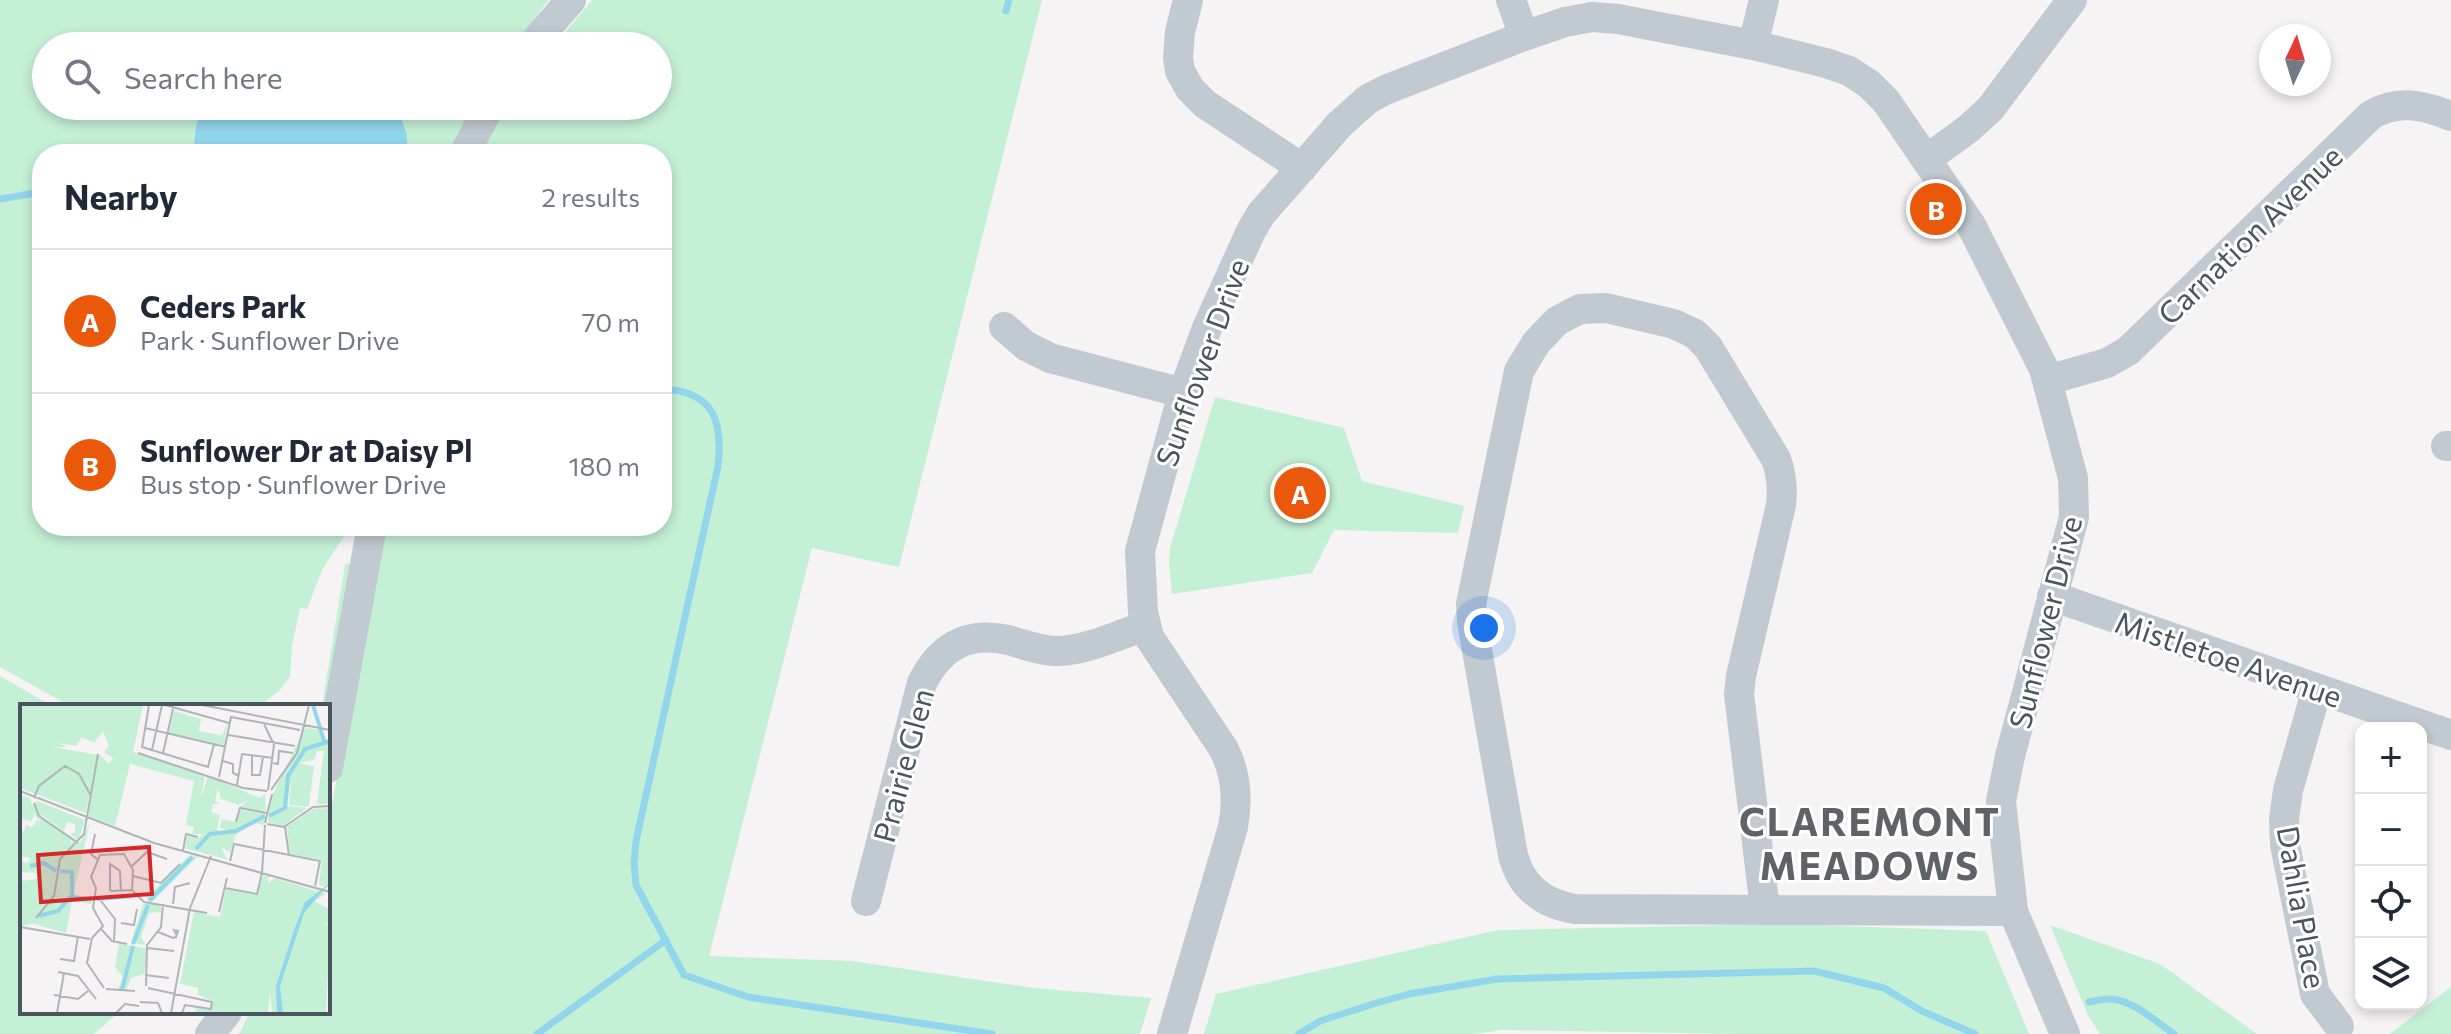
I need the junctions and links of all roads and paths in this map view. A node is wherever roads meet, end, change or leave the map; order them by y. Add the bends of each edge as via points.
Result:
1 (571, 0) edge
2 (1188, 0) edge
3 (1511, 0) edge
4 (1764, 0) edge
5 (2072, 0) edge
6 (543, 32) edge
7 (1524, 36) junction
8 (1753, 45) junction
9 (2451, 116) edge
10 (482, 120) edge
11 (469, 144) edge
12 (1927, 159) junction
13 (1302, 168) junction
14 (1004, 327) dead end
15 (2048, 380) junction
16 (1183, 393) junction
17 (370, 536) edge
18 (2052, 596) junction
19 (1145, 626) junction
20 (2317, 689) junction
21 (2451, 735) edge
22 (330, 757) edge
23 (866, 901) dead end
24 (1765, 909) junction
25 (2013, 911) junction
26 (225, 1014) edge
27 (2339, 1026) dead end
28 (210, 1034) edge
29 (1172, 1034) edge
30 (2065, 1034) edge

1 - 6 street
2 - 13 street via 1178,58 1190,89
3 - 7 street
4 - 8 street
5 - 12 street via 1990,109
7 - 8 street, Sunflower Drive via 1592,17
7 - 13 street, Sunflower Drive via 1368,99
8 - 12 street, Sunflower Drive via 1826,63 1869,84
9 - 15 street, Carnation Avenue via 2411,104 2371,115 2128,351 2107,363
10 - 11 street
12 - 15 street, Sunflower Drive via 1971,225
13 - 16 street, Sunflower Drive via 1251,231
14 - 16 street via 1050,358
15 - 18 street, Sunflower Drive via 2075,492 2071,529
16 - 19 street, Sunflower Drive via 1140,551
17 - 22 street
18 - 20 street, Mistletoe Avenue
18 - 25 street, Sunflower Drive via 2002,788
19 - 23 street, Prairie Glen via 1070,649 1041,649 988,637 943,653 922,683
19 - 29 street, Sunflower Drive via 1223,748 1235,785 1233,827
20 - 21 street, Mistletoe Avenue
20 - 27 street, Dahlia Place via 2288,790 2285,845 2315,994
24 - 24 street via 1565,907 1533,891 1515,864 1471,604 1519,371 1557,321 1580,309 1606,308 1674,324 1701,339 1781,472 1781,505 1739,694
24 - 25 street
25 - 30 street, Sunflower Drive
26 - 28 street

